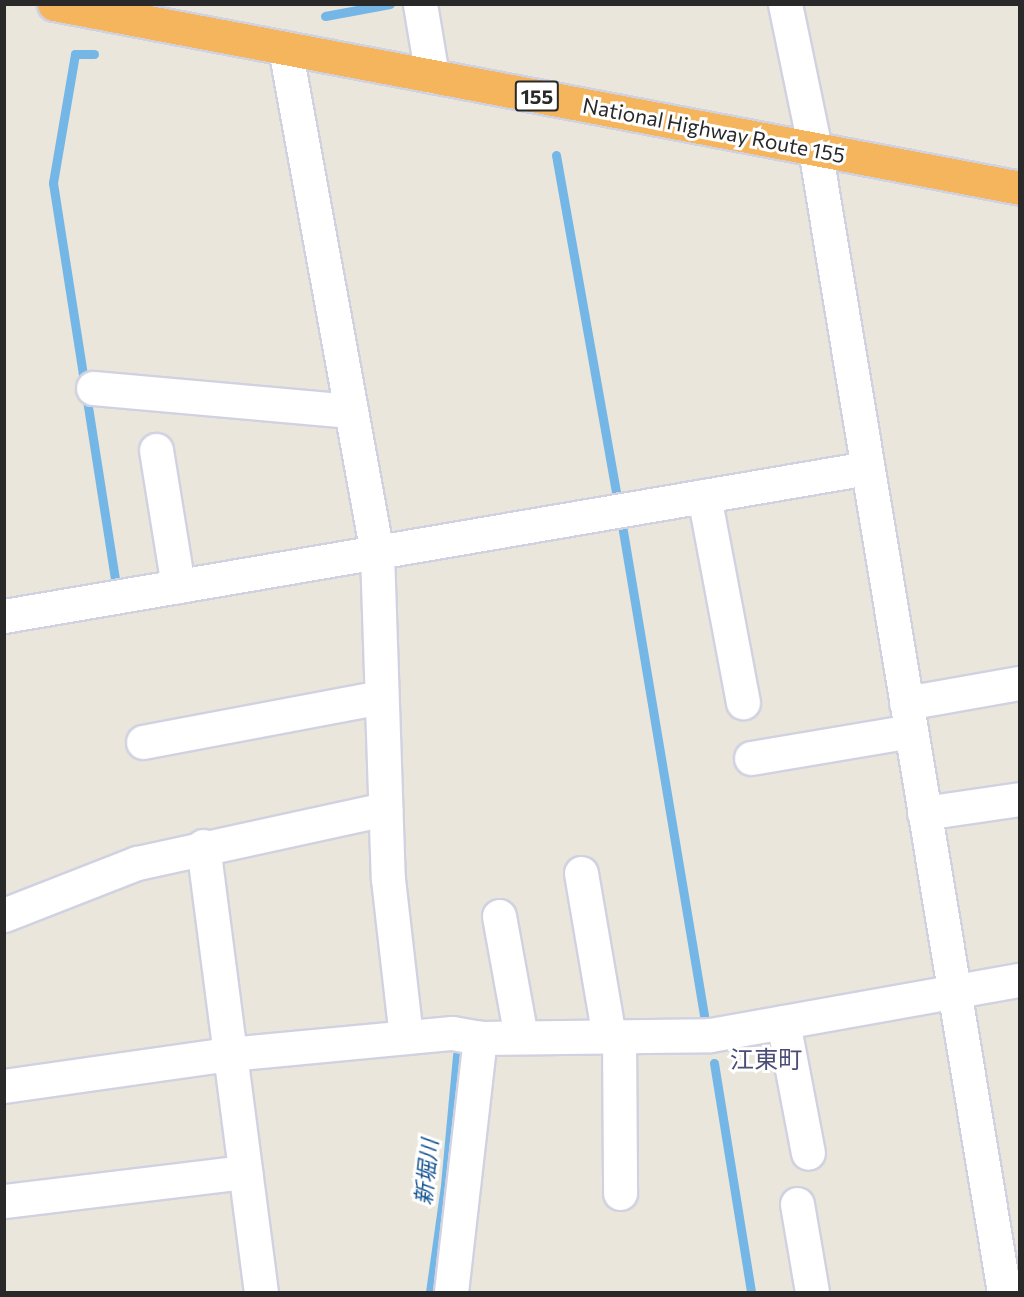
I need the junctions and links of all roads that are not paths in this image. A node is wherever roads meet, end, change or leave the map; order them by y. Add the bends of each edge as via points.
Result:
1 (54, 4) edge
2 (420, 4) edge
3 (785, 4) edge
4 (285, 48) junction
5 (432, 76) junction
6 (815, 150) junction
7 (1020, 188) edge
8 (93, 388) dead end
9 (351, 411) junction
10 (156, 450) dead end
11 (867, 468) junction
12 (704, 496) junction
13 (377, 553) junction
14 (178, 586) junction
15 (4, 616) edge
16 (1020, 683) edge
17 (381, 697) junction
18 (743, 702) dead end
19 (908, 717) junction
20 (143, 742) dead end
21 (750, 758) dead end
22 (1020, 799) edge
23 (385, 809) junction
24 (924, 813) junction
25 (203, 846) junction
26 (581, 873) dead end
27 (4, 915) edge
28 (500, 916) dead end
29 (1020, 980) edge
30 (953, 991) junction
31 (783, 1022) junction
32 (614, 1036) junction
33 (406, 1037) junction
34 (521, 1037) junction
35 (480, 1038) junction
36 (229, 1054) junction
37 (4, 1086) edge
38 (808, 1153) dead end
39 (245, 1172) junction
40 (620, 1193) dead end
41 (4, 1201) edge
42 (797, 1204) dead end
43 (261, 1293) edge
44 (451, 1293) edge
45 (812, 1293) edge
46 (1004, 1293) edge

1 - 4 highway, National Highway Route 155 / 155
2 - 5 street
3 - 6 street
4 - 5 highway, National Highway Route 155 / 155
4 - 9 street
5 - 6 highway, National Highway Route 155 / 155
6 - 7 highway, National Highway Route 155 / 155
6 - 11 street
8 - 9 street
9 - 13 street
10 - 14 street
11 - 12 street
11 - 19 street
12 - 13 street
12 - 18 street
13 - 14 street
13 - 17 street
14 - 15 street
16 - 19 street
17 - 20 street
17 - 23 street
19 - 21 street
19 - 24 street
22 - 24 street
23 - 25 street
23 - 33 street via 388,879
24 - 30 street
25 - 27 street via 137,863
25 - 36 street
26 - 32 street
28 - 34 street
29 - 30 street
30 - 31 street
30 - 46 street
31 - 32 street via 710,1035
31 - 38 street
32 - 34 street
32 - 40 street
33 - 35 street via 452,1032
33 - 36 street
34 - 35 street
35 - 44 street
36 - 37 street
36 - 39 street
39 - 41 street
39 - 43 street
42 - 45 street

